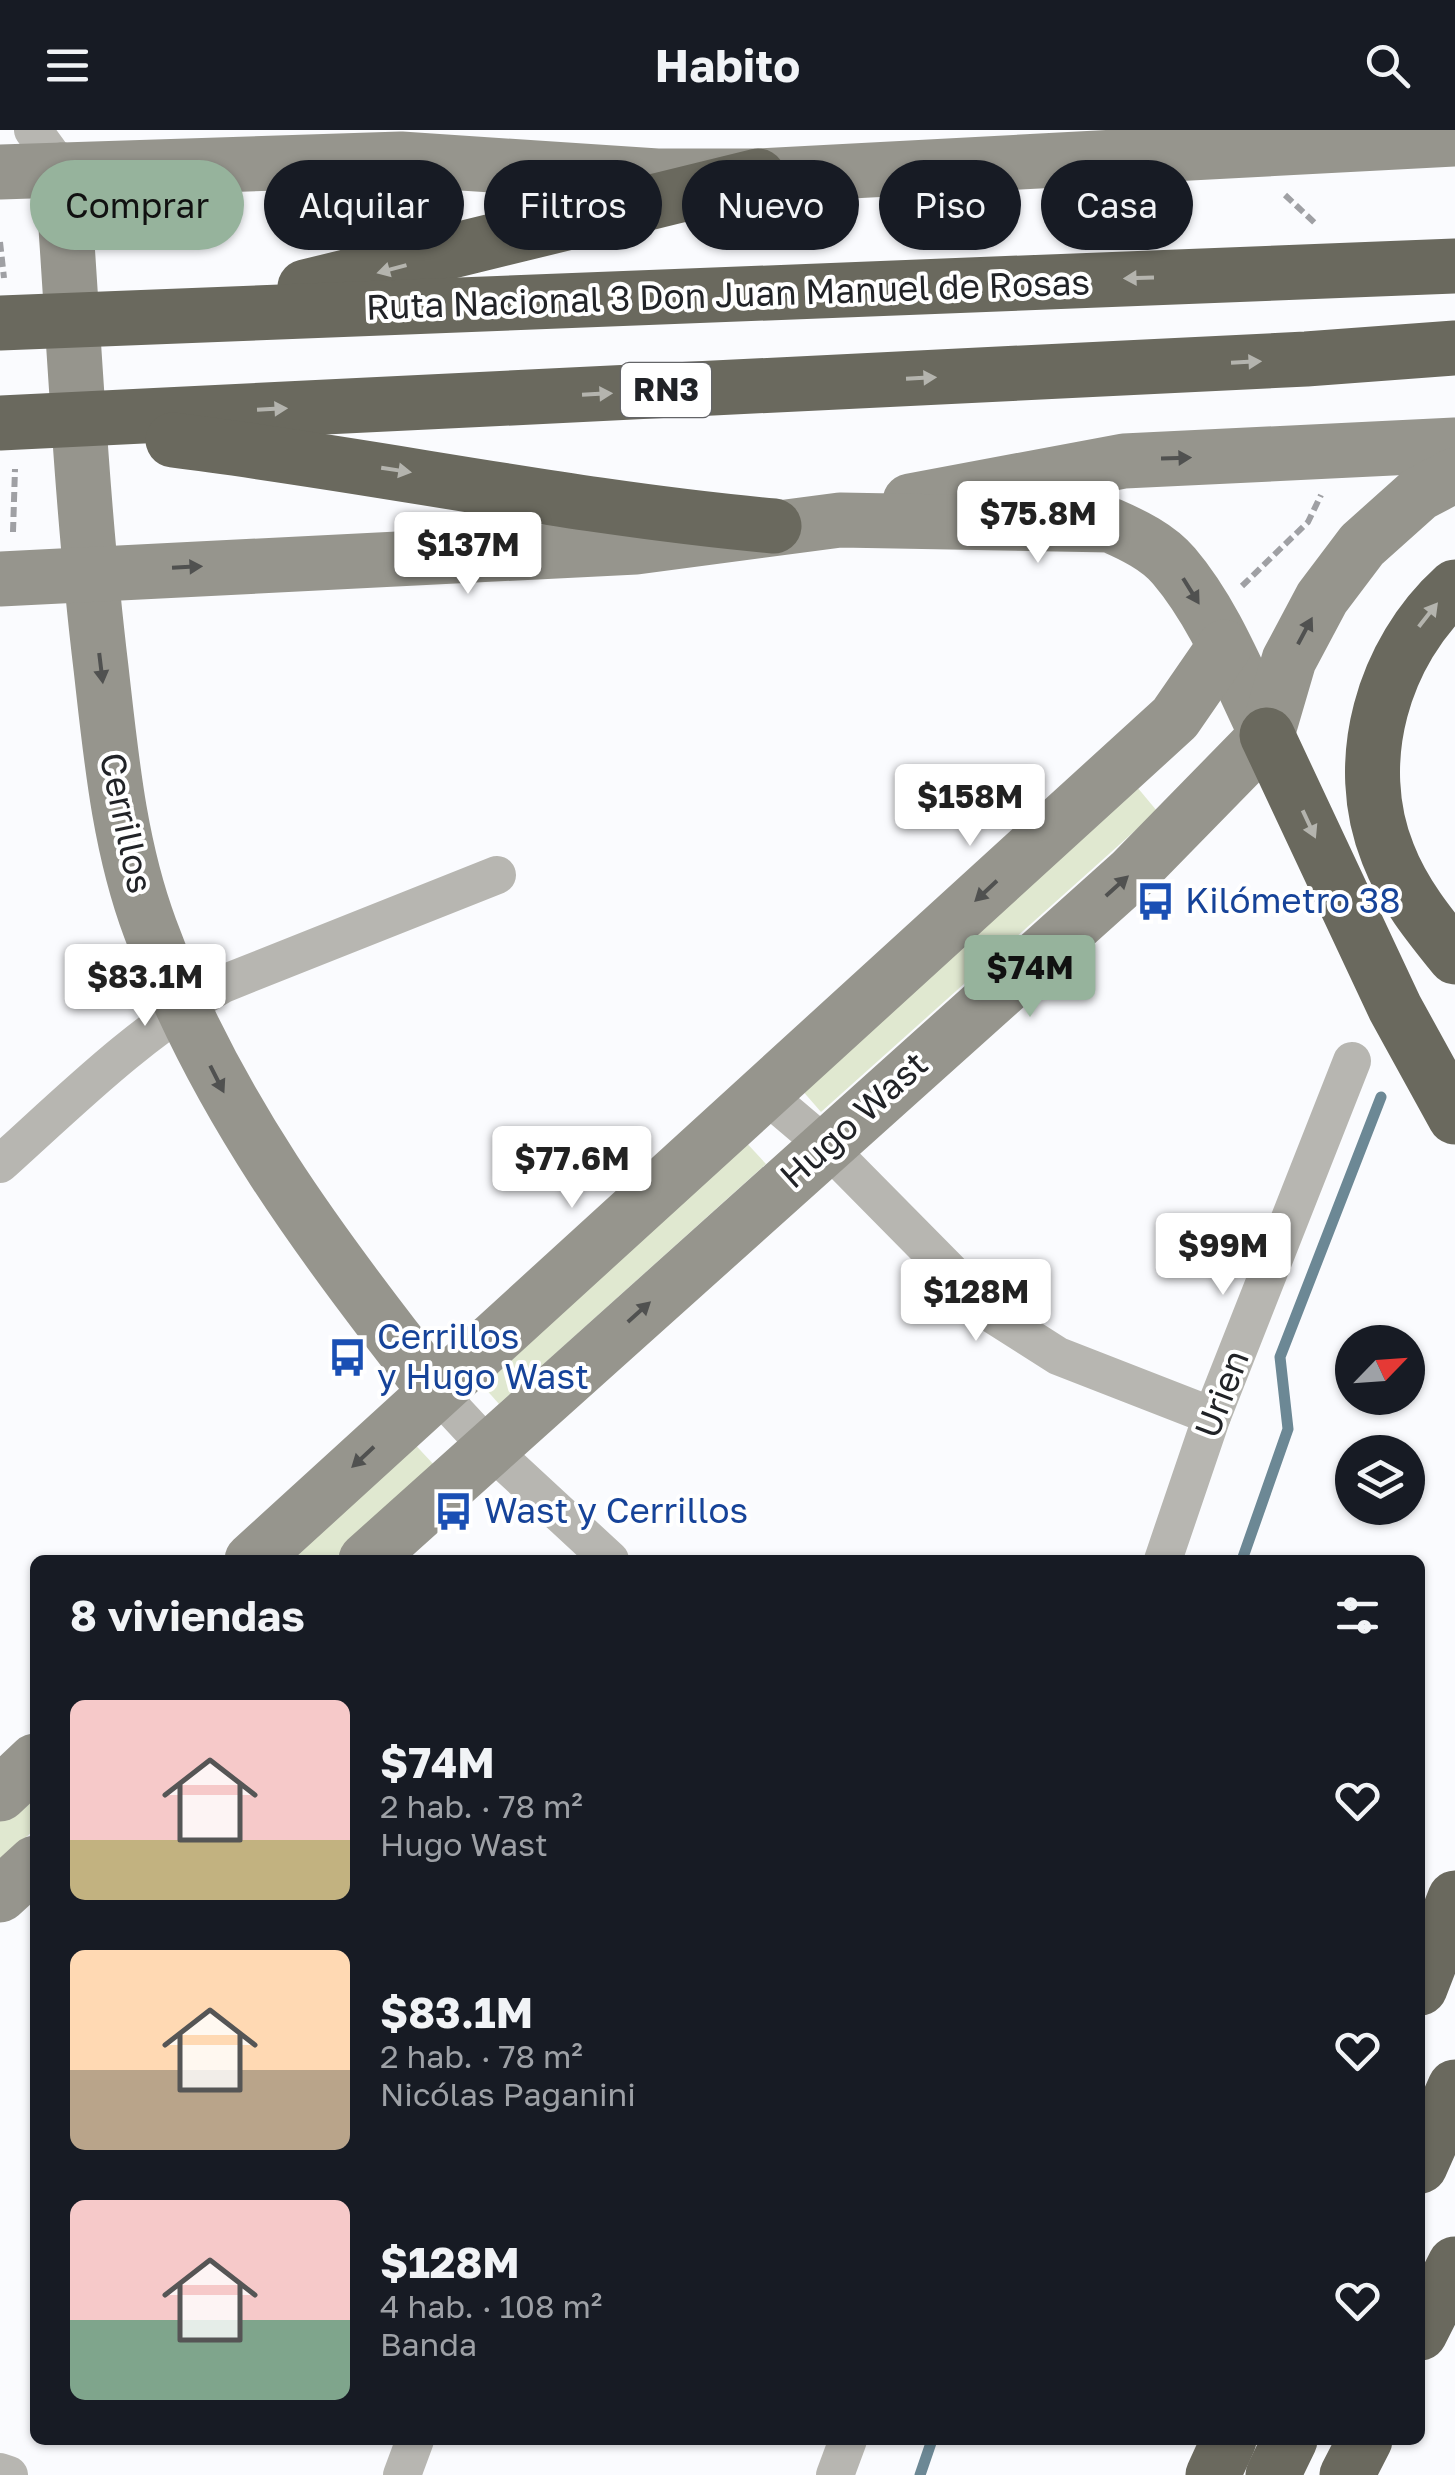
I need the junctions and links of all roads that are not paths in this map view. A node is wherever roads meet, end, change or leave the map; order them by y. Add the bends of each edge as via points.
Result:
1 (988, 130) edge
2 (1455, 138) edge
3 (48, 150) edge
4 (859, 168) edge
5 (859, 168) edge
6 (0, 172) edge
7 (682, 176) edge
8 (682, 195) edge
9 (1455, 266) edge
10 (2, 300) edge
11 (132, 319) junction
12 (73, 320) junction
13 (1455, 348) edge
14 (85, 418) junction
15 (8, 443) edge
16 (1455, 445) edge
17 (1455, 474) edge
18 (840, 520) junction
19 (774, 526) junction
20 (6, 562) edge
21 (89, 572) junction
22 (1455, 587) edge
23 (1224, 647) junction
24 (1267, 735) junction
25 (1143, 747) junction
26 (1198, 806) junction
27 (497, 875) dead end
28 (1455, 957) edge
29 (182, 1008) junction
30 (1352, 1061) dead end
31 (766, 1095) junction
32 (1455, 1117) edge
33 (824, 1145) junction
34 (0, 1164) edge
35 (435, 1390) junction
36 (1212, 1416) junction
37 (488, 1448) junction
38 (257, 1555) edge
39 (371, 1555) edge
40 (605, 1555) edge
41 (1164, 1555) edge
42 (30, 1766) edge
43 (0, 1794) edge
44 (30, 1868) edge
45 (0, 1895) edge
46 (1455, 1898) edge
47 (1425, 1975) edge
48 (1455, 2087) edge
49 (1425, 2155) edge
50 (413, 2445) edge
51 (846, 2445) edge
52 (1226, 2445) edge
53 (1287, 2445) edge
54 (1362, 2445) edge
55 (0, 2472) edge
56 (8, 2475) edge
57 (402, 2475) edge
58 (836, 2475) edge
59 (1214, 2475) edge
60 (1272, 2475) edge
61 (1347, 2475) edge

1 - 4 street
2 - 5 street
3 - 6 street
3 - 7 street via 400,159
3 - 12 street, Cerrillos
8 -> 11 highway via 360,277
9 -> 11 highway, Ruta Nacional 3 Don Juan Manuel de Rosas
10 - 12 highway, Ruta Nacional 3 Don Juan Manuel de Rosas
11 - 12 highway, Ruta Nacional 3 Don Juan Manuel de Rosas
12 - 14 street, Cerrillos
14 -> 13 highway, RN3
14 - 15 highway, RN3
14 -> 19 highway via 171,439 558,496 637,514
14 - 21 street, Cerrillos
18 -> 16 street via 944,492 1124,461
24 -> 17 street, Hugo Wast via 1289,660 1322,598 1362,545 1419,494
18 - 19 street
18 -> 23 street via 1110,525 1174,565
21 -> 19 street via 636,547
20 - 21 street
21 -> 29 street, Cerrillos via 126,847
28 -> 22 highway via 1417,911 1387,853 1372,788 1376,734 1401,650
23 - 24 street
23 - 25 street via 1175,718
24 - 26 street, Hugo Wast
24 -> 32 highway
25 - 26 street via 1190,763
25 -> 31 street
33 -> 26 street, Hugo Wast via 1132,873
27 - 29 street via 222,984
29 - 34 street
29 -> 35 street, Cerrillos via 234,1112 303,1218
30 - 36 street, Urien
31 - 33 street
31 - 35 street
33 - 36 street via 992,1314 1058,1356
37 -> 33 street, Hugo Wast
35 - 37 street, Cerrillos
35 -> 38 street
36 - 41 street, Urien
37 - 39 street, Hugo Wast
37 - 40 street, Cerrillos
42 - 43 street
44 - 45 street
46 - 47 highway
48 - 49 highway
50 - 57 street
51 - 58 street
52 - 59 highway
53 - 60 highway
54 - 61 highway
55 - 56 street

